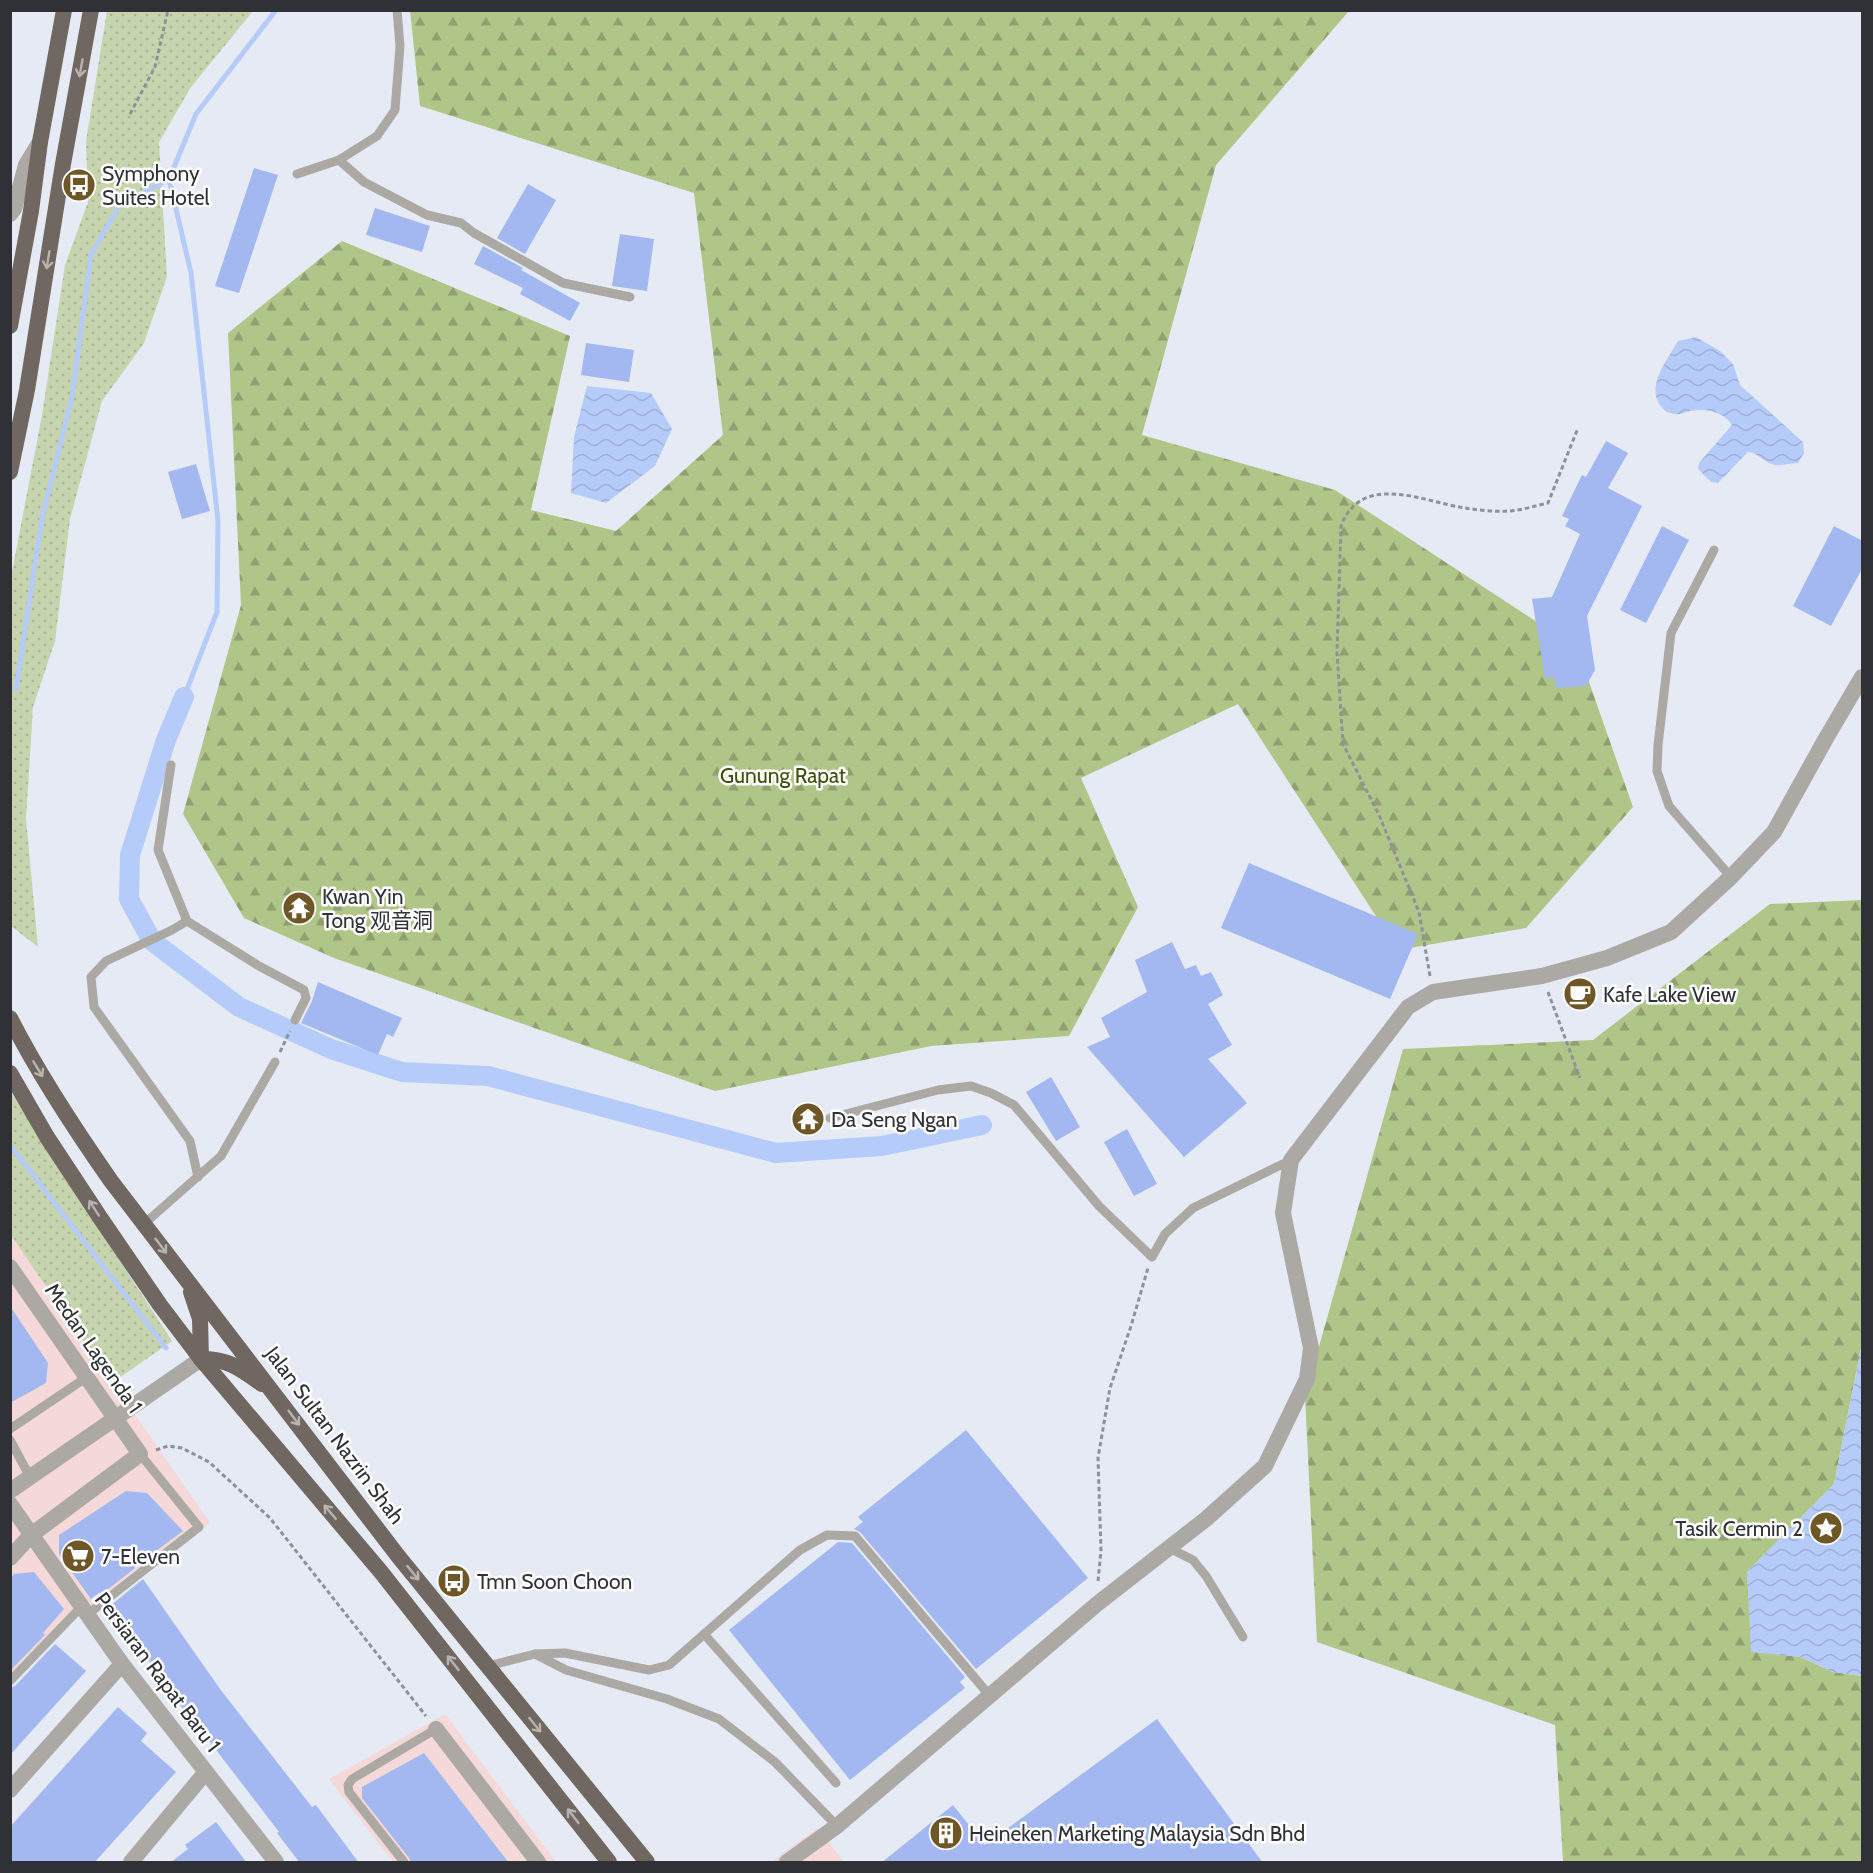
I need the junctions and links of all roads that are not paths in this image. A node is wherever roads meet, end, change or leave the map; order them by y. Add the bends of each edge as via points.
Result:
1 (64, 10) edge
2 (91, 10) edge
3 (397, 10) edge
4 (40, 142) junction
5 (339, 160) junction
6 (297, 174) dead end
7 (10, 214) edge
8 (630, 297) dead end
9 (10, 326) edge
10 (10, 472) edge
11 (1714, 550) dead end
12 (1863, 677) edge
13 (171, 765) dead end
14 (1731, 877) junction
15 (187, 921) junction
16 (10, 1017) edge
17 (295, 1020) road end
18 (275, 1062) road end
19 (10, 1073) edge
20 (830, 1118) dead end
21 (1291, 1160) junction
22 (198, 1177) junction
23 (144, 1224) junction
24 (10, 1267) edge
25 (186, 1279) junction
26 (201, 1359) junction
27 (87, 1377) junction
28 (275, 1394) junction
29 (117, 1419) junction
30 (10, 1429) edge
31 (10, 1440) edge
32 (140, 1454) junction
33 (30, 1477) junction
34 (10, 1491) edge
35 (10, 1504) edge
36 (31, 1535) junction
37 (1169, 1548) junction
38 (10, 1558) edge
39 (85, 1610) junction
40 (704, 1634) junction
41 (1243, 1637) dead end
42 (535, 1654) junction
43 (122, 1664) junction
44 (488, 1666) junction
45 (10, 1681) edge
46 (990, 1696) junction
47 (436, 1729) joint
48 (206, 1773) junction
49 (836, 1783) dead end
50 (10, 1790) edge
51 (837, 1826) junction
52 (131, 1863) edge
53 (276, 1863) edge
54 (404, 1863) edge
55 (538, 1863) edge
56 (609, 1863) edge
57 (647, 1863) edge
58 (787, 1863) edge

1 - 4 highway
2 -> 10 highway
3 - 5 lane via 400,46 395,110 377,136
4 - 7 street via 26,165
4 - 9 highway
5 - 6 lane
5 - 8 lane via 364,182 427,215 461,223 563,283
11 - 14 lane via 1671,633 1657,771 1669,806
12 - 14 street via 1774,832
13 - 15 lane via 158,850
14 - 21 street via 1671,932 1606,958 1542,976 1433,992 1408,1007
15 - 17 lane via 304,990 306,998
15 - 22 lane via 106,961 91,977 94,1006 190,1141
16 -> 23 highway, Jalan Sultan Nazrin Shah via 67,1118
18 - 22 lane via 221,1156
26 -> 19 highway via 101,1219
20 - 21 lane via 938,1090 971,1086 991,1093 1014,1105 1099,1206 1152,1257 1165,1234 1193,1208
21 - 37 street via 1283,1213 1311,1348 1307,1379 1265,1466
22 - 23 lane
23 -> 25 highway, Jalan Sultan Nazrin Shah
24 - 27 street, Medan Lagenda 1
25 - 26 highway via 200,1319
25 - 28 highway, Jalan Sultan Nazrin Shah
26 - 28 highway via 215,1358 233,1365
26 - 29 street
56 -> 26 highway via 381,1572
27 - 29 street, Medan Lagenda 1
27 - 30 lane
28 -> 44 highway, Jalan Sultan Nazrin Shah via 398,1556
29 - 32 street, Medan Lagenda 1
29 - 33 street
31 - 33 lane
32 - 36 street
32 - 39 lane via 200,1527
33 - 34 street
35 - 36 street, Persiaran Rapat Baru 1
36 - 38 street
36 - 39 street, Persiaran Rapat Baru 1
37 - 41 lane via 1194,1560
37 - 46 street
39 - 43 street, Persiaran Rapat Baru 1
39 - 45 lane
40 - 42 lane via 669,1665 649,1670 565,1653
40 - 46 lane via 800,1551 827,1535 855,1536
40 - 49 lane
42 - 44 lane
42 - 51 lane via 566,1670 667,1699 719,1719 775,1762
43 - 48 street, Persiaran Rapat Baru 1
43 - 50 street
44 -> 57 highway, Jalan Sultan Nazrin Shah
46 - 51 street
47 - 54 lane via 348,1785 349,1792
47 - 55 street
48 - 52 street
48 - 53 street, Persiaran Rapat Baru 1
51 - 58 street

